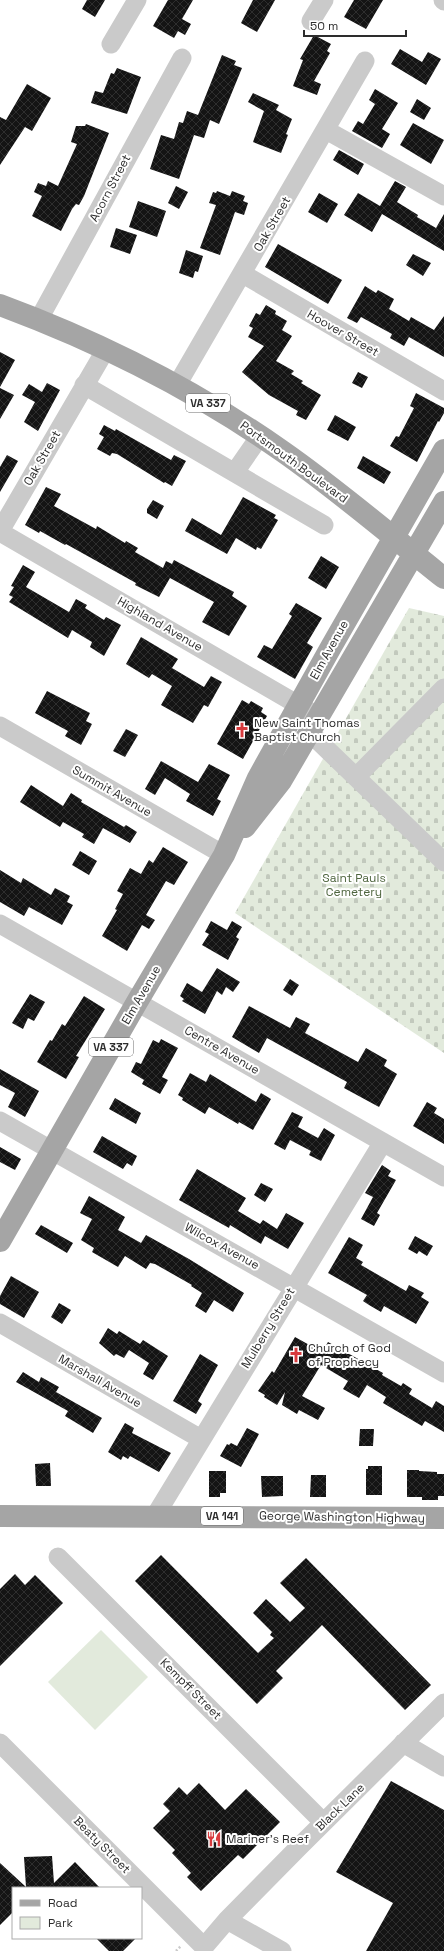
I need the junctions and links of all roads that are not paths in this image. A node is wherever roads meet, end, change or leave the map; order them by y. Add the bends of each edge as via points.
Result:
1 (137, 0) edge
2 (324, 0) edge
3 (311, 21) dead end
4 (111, 44) dead end
5 (182, 58) dead end
6 (365, 62) dead end
7 (326, 130) junction
8 (444, 196) edge
9 (243, 274) junction
10 (0, 305) edge
11 (40, 320) junction
12 (106, 349) junction
13 (178, 385) junction
14 (84, 386) junction
15 (444, 391) edge
16 (260, 436) junction
17 (444, 450) edge
18 (235, 472) junction
19 (444, 502) edge
20 (324, 525) dead end
21 (0, 532) edge
22 (394, 538) junction
23 (414, 554) junction
24 (444, 578) edge
25 (444, 688) edge
26 (299, 705) junction
27 (314, 725) junction
28 (0, 726) edge
29 (356, 777) junction
30 (224, 855) junction
31 (444, 862) edge
32 (0, 924) edge
33 (137, 1002) junction
34 (0, 1121) edge
35 (383, 1142) junction
36 (52, 1150) junction
37 (444, 1176) edge
38 (0, 1241) edge
39 (294, 1286) junction
40 (0, 1324) edge
41 (444, 1373) edge
42 (201, 1439) junction
43 (0, 1516) edge
44 (155, 1516) junction
45 (444, 1518) edge
46 (58, 1557) dead end
47 (444, 1703) edge
48 (0, 1743) edge
49 (403, 1743) junction
50 (444, 1767) edge
51 (323, 1822) junction
52 (227, 1920) junction
53 (204, 1947) joint
54 (282, 1951) edge

1 - 4 street
2 - 3 street
5 - 11 street, Acorn Street
6 - 7 street, Oak Street
7 - 8 street
7 - 9 street, Oak Street
9 - 13 street, Oak Street
9 - 15 street, Hoover Street
10 - 11 main road, Portsmouth Boulevard / VA 337
11 - 12 main road, Portsmouth Boulevard / VA 337
12 - 13 main road, Portsmouth Boulevard / VA 337
12 - 14 street, Oak Street
13 - 16 main road, Portsmouth Boulevard / VA 337
14 - 18 street
14 - 21 street, Oak Street
16 - 18 street
16 - 22 main road, Portsmouth Boulevard / VA 337 via 334,489
17 - 22 main road, Elm Avenue
18 - 20 street
19 - 23 main road, Elm Avenue
21 - 26 street, Highland Avenue
22 - 23 main road, Portsmouth Boulevard / VA 337
22 - 26 main road, Elm Avenue / VA 337
23 - 24 main road, Portsmouth Boulevard
23 - 27 main road, Elm Avenue / VA 337
25 - 29 street
26 - 27 street, Highland Avenue
26 - 30 main road, Elm Avenue / VA 337 via 258,778
27 - 29 street, Highland Avenue
27 - 30 main road, Elm Avenue / VA 337 via 281,781
28 - 30 street, Summit Avenue
29 - 31 street, Highland Avenue
30 - 33 main road, Elm Avenue / VA 337
32 - 33 street, Centre Avenue
33 - 35 street, Centre Avenue
33 - 36 main road, Elm Avenue / VA 337
34 - 36 street, Wilcox Avenue
35 - 37 street, Centre Avenue
35 - 39 street, Mulberry Street
36 - 38 main road, Elm Avenue / VA 337
36 - 39 street, Wilcox Avenue
39 - 41 street, Wilcox Avenue
39 - 42 street, Mulberry Street
40 - 42 street, Marshall Avenue
42 - 44 street, Mulberry Street
43 - 44 main road, George Washington Highway / VA 141
44 - 45 main road, George Washington Highway / VA 141
46 - 51 street, Kempff Street
47 - 49 street, Black Lane
48 - 53 street, Beaty Street
49 - 50 street
49 - 51 street, Black Lane
51 - 52 street, Black Lane
52 - 53 street, Black Lane
52 - 54 street

